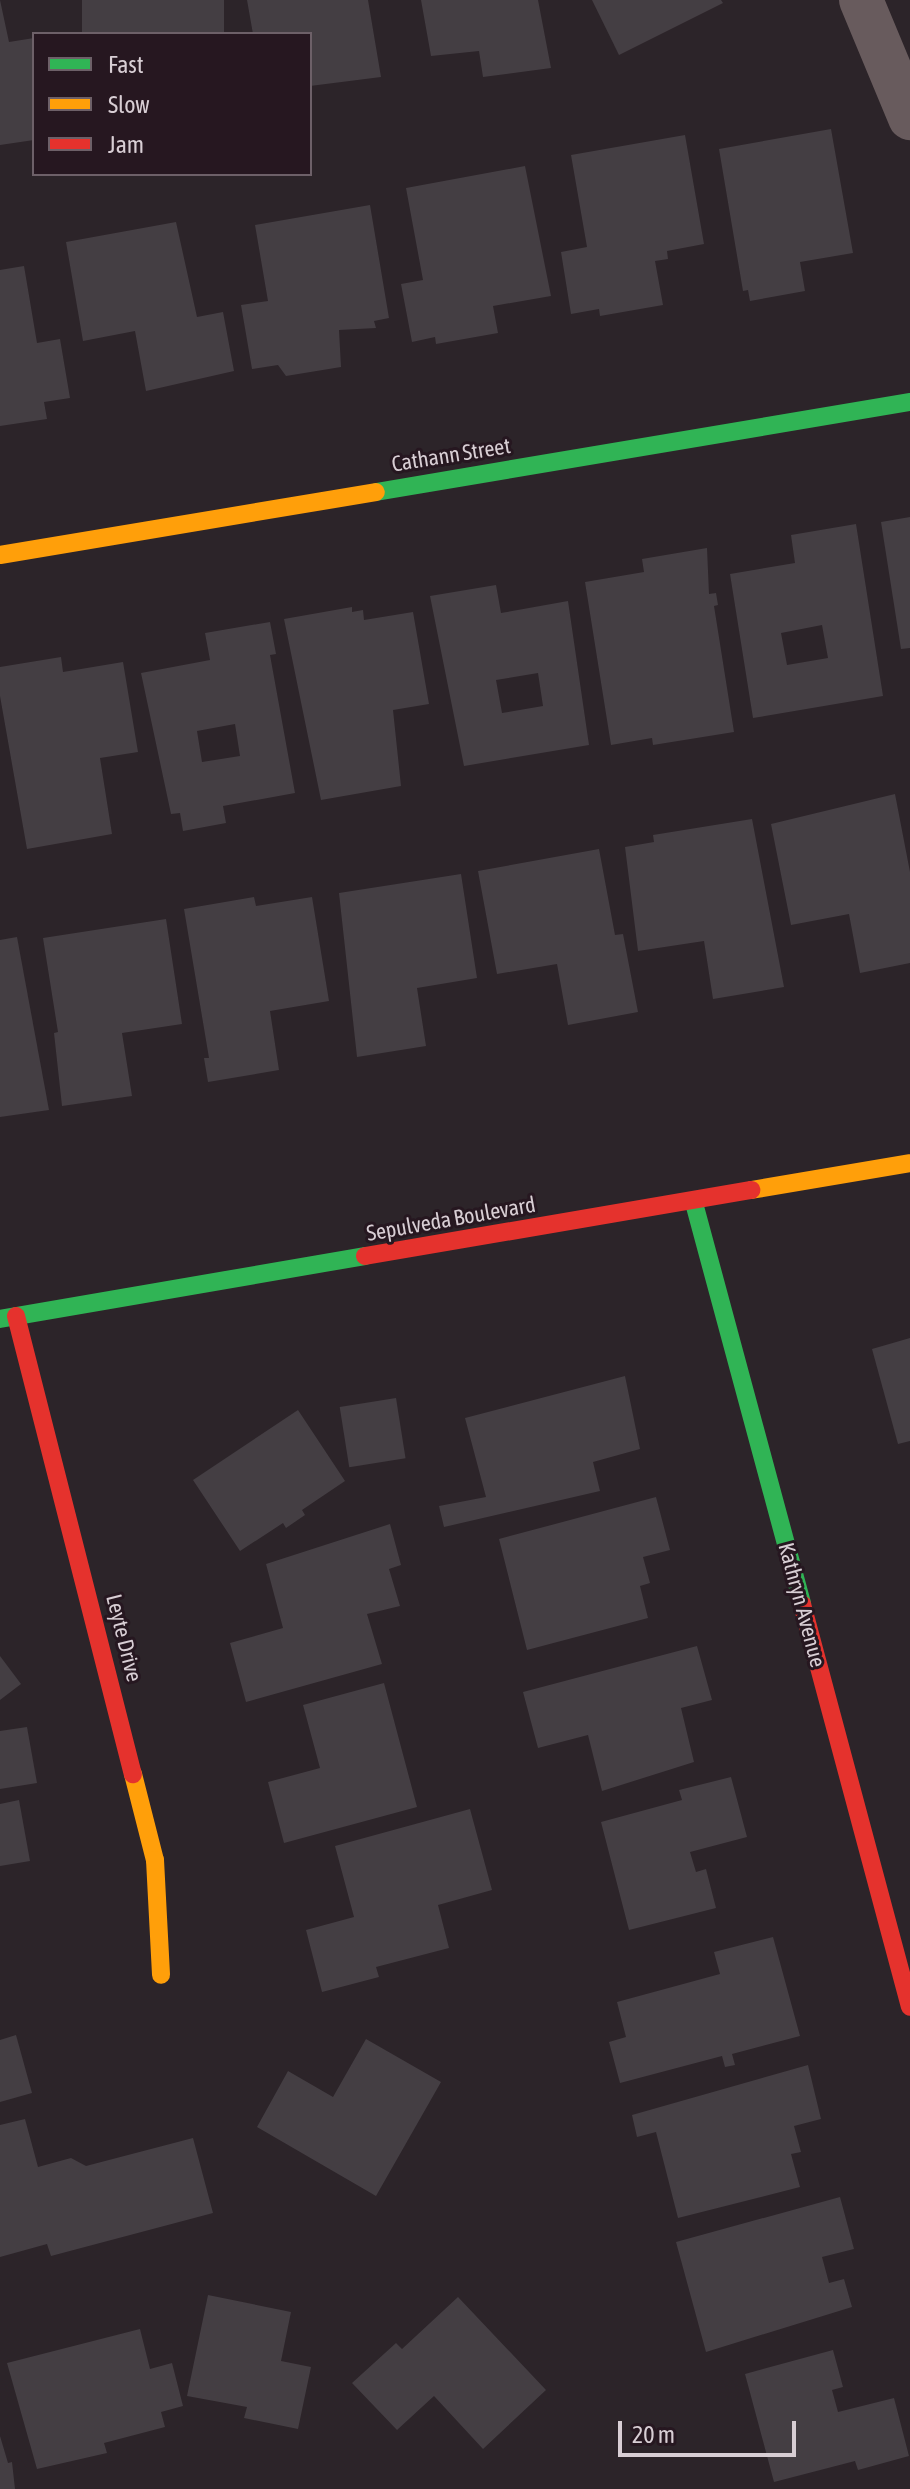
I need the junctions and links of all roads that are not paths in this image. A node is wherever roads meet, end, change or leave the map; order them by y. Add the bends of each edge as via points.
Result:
1 (861, 0) edge
2 (910, 118) edge
3 (910, 402) edge
4 (0, 555) edge
5 (910, 1163) edge
6 (694, 1203) junction
7 (8, 1318) edge
8 (161, 1975) dead end
9 (910, 2007) edge

1 - 2 street
3 - 4 street, Cathann Street
5 - 6 street, Sepulveda Boulevard
6 - 7 street, Sepulveda Boulevard
6 - 9 street, Kathryn Avenue
7 - 8 street, Leyte Drive via 155,1860

